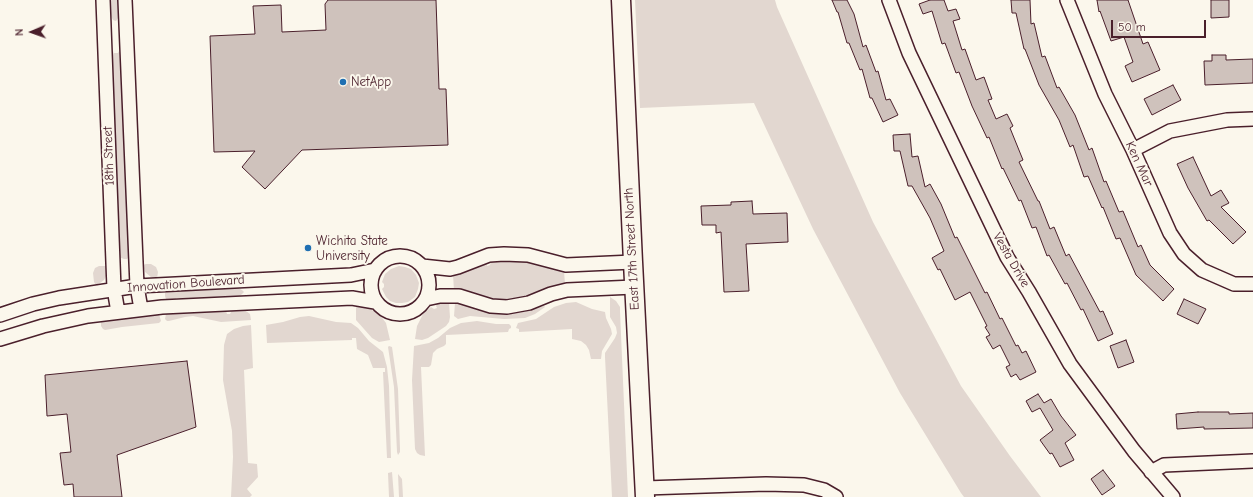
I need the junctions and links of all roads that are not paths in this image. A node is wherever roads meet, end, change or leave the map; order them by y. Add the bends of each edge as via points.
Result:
1 (103, 0) edge
2 (125, 0) edge
3 (621, 0) edge
4 (889, 0) edge
5 (1067, 0) edge
6 (1253, 119) edge
7 (1132, 150) junction
8 (633, 262) junction
9 (422, 266) junction
10 (375, 270) junction
11 (1253, 284) edge
12 (137, 286) junction
13 (634, 287) junction
14 (114, 289) junction
15 (426, 299) junction
16 (375, 302) junction
17 (141, 309) junction
18 (118, 312) junction
19 (0, 315) edge
20 (0, 339) edge
21 (1253, 461) edge
22 (1151, 472) junction
23 (645, 493) edge
24 (836, 497) edge
25 (1173, 497) edge

1 - 14 street, 18th Street
2 - 12 street, 18th Street
3 - 8 street, East 17th Street North
4 - 22 street, Vesta Drive via 909,53 1007,257 1070,364
5 - 7 street, Ken Mar via 1105,94
6 - 7 street via 1227,120 1170,131
7 - 11 street, Ken Mar via 1170,233 1184,254 1208,273 1234,284
8 - 9 street, Innovation Boulevard via 566,265 534,256 504,254 489,255 458,268
8 - 13 street, East 17th Street North
9 - 10 street, Innovation Boulevard via 407,256 398,256 389,258
9 - 15 street via 429,278 429,293
10 - 12 street, Innovation Boulevard via 351,275
10 - 16 street via 370,286
12 - 14 street, Innovation Boulevard
12 - 17 street, 18th Street
13 - 15 street via 568,290 530,303 507,307 491,306 459,296
13 - 23 street, East 17th Street North
14 - 18 street, 18th Street
14 - 19 street, Innovation Boulevard via 33,304
15 - 16 street, Innovation Boulevard via 419,309 400,315 387,312
16 - 17 street, Innovation Boulevard via 352,298
17 - 18 street, Innovation Boulevard
18 - 20 street, Innovation Boulevard via 43,326
21 - 22 street via 1164,465
22 - 25 street, Vesta Drive
23 - 24 street via 804,484

